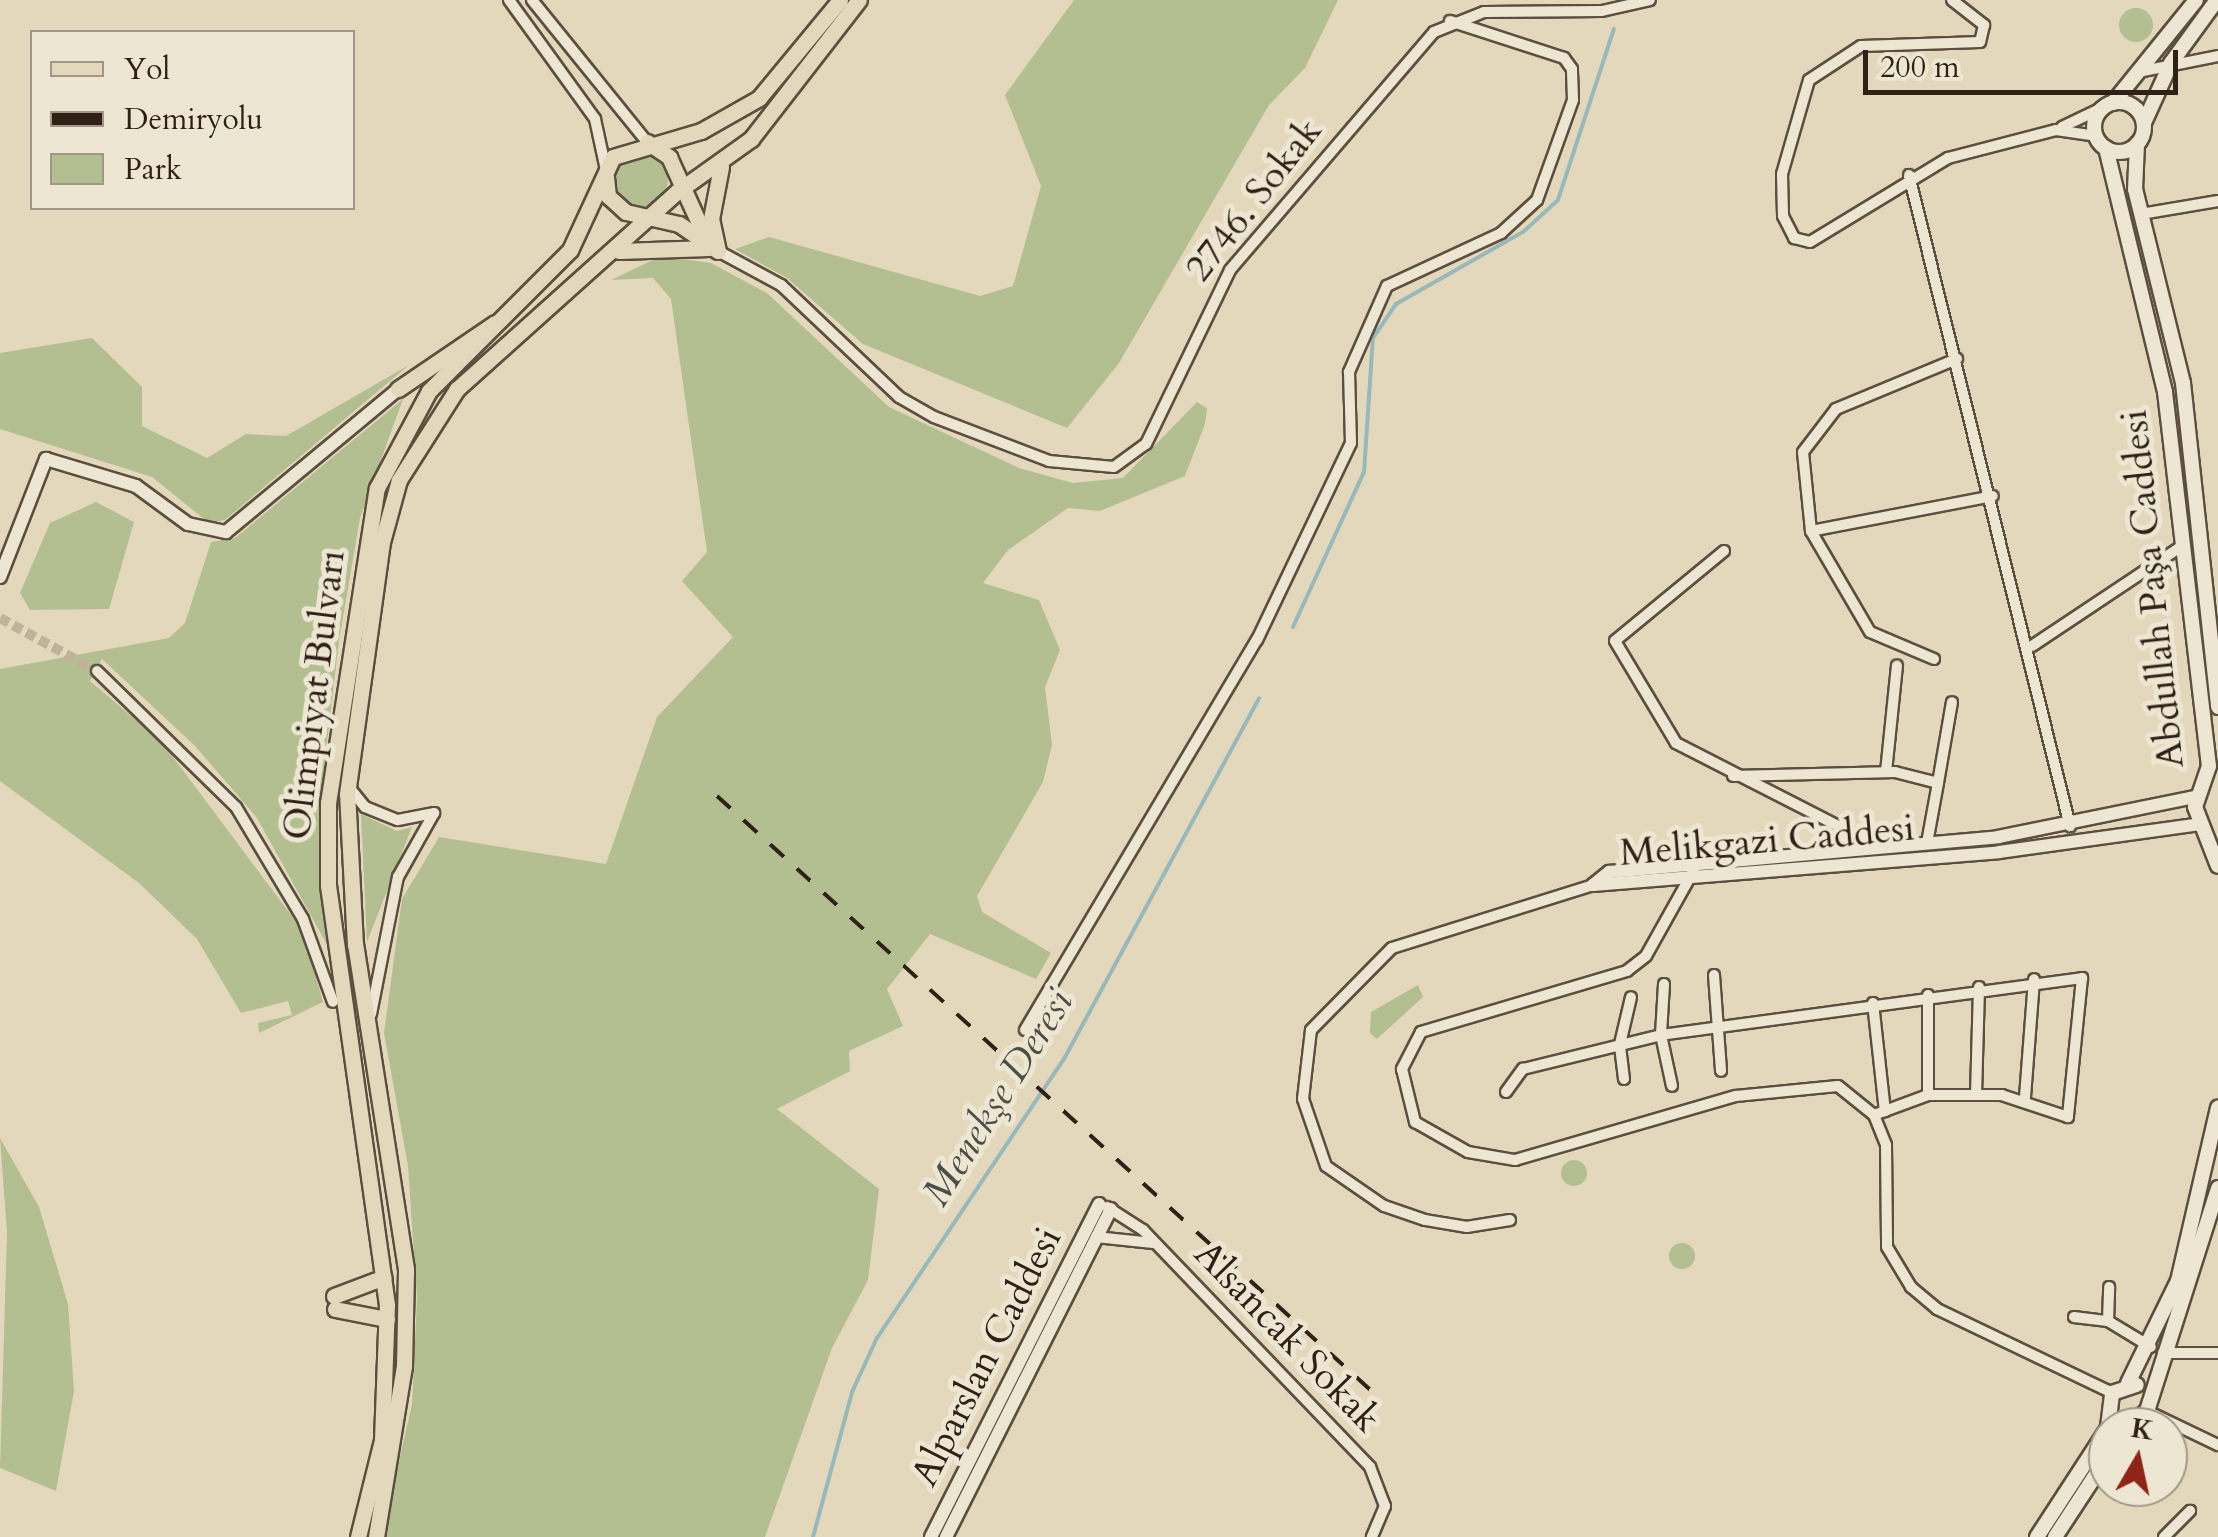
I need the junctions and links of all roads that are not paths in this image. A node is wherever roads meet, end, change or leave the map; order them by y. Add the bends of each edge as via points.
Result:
1 (509, 0) edge
2 (532, 0) edge
3 (840, 0) edge
4 (859, 0) edge
5 (1650, 0) edge
6 (1952, 0) edge
7 (2217, 0) edge
8 (2192, 1) edge
9 (2207, 13) junction
10 (1450, 21) junction
11 (2218, 56) edge
12 (2171, 64) junction
13 (2143, 71) junction
14 (2108, 106) junction
15 (2144, 123) junction
16 (2056, 130) junction
17 (647, 142) junction
18 (2101, 142) junction
19 (2137, 144) junction
20 (721, 167) junction
21 (606, 174) junction
22 (1909, 175) junction
23 (678, 190) junction
24 (2218, 201) edge
25 (2140, 214) junction
26 (653, 217) junction
27 (618, 251) junction
28 (718, 251) junction
29 (516, 311) junction
30 (1957, 360) junction
31 (484, 363) junction
32 (455, 370) junction
33 (398, 390) junction
34 (420, 405) junction
35 (1992, 496) junction
36 (1811, 531) junction
37 (2182, 546) junction
38 (1724, 551) dead end
39 (0, 577) edge
40 (2032, 646) junction
41 (1934, 658) dead end
42 (1898, 666) dead end
43 (97, 671) tunnel mouth
44 (1952, 702) dead end
45 (2218, 707) edge
46 (1886, 772) junction
47 (1732, 776) junction
48 (1938, 784) junction
49 (348, 786) junction
50 (2207, 790) edge
51 (2070, 826) junction
52 (2207, 827) edge
53 (1928, 843) junction
54 (1879, 847) junction
55 (1882, 862) junction
56 (1694, 864) junction
57 (2218, 866) edge
58 (1695, 880) junction
59 (1594, 886) junction
60 (1714, 976) dead end
61 (2034, 980) junction
62 (1664, 984) dead end
63 (1979, 987) junction
64 (1928, 995) junction
65 (1631, 998) dead end
66 (333, 1002) dead end
67 (1873, 1003) junction
68 (1715, 1028) junction
69 (1025, 1030) dead end
70 (1661, 1034) junction
71 (370, 1040) junction
72 (1620, 1044) junction
73 (1721, 1071) dead end
74 (1624, 1079) dead end
75 (1672, 1086) dead end
76 (1506, 1092) dead end
77 (1928, 1094) junction
78 (1976, 1095) junction
79 (2025, 1097) junction
80 (2218, 1108) edge
81 (1880, 1113) junction
82 (2218, 1188) edge
83 (1105, 1207) junction
84 (1510, 1220) dead end
85 (1096, 1237) junction
86 (1154, 1244) junction
87 (384, 1277) junction
88 (2109, 1287) dead end
89 (2074, 1317) dead end
90 (388, 1318) junction
91 (2108, 1321) junction
92 (2156, 1350) junction
93 (2218, 1354) edge
94 (2128, 1384) junction
95 (2112, 1392) junction
96 (2148, 1393) junction
97 (2111, 1407) edge
98 (2147, 1407) edge
99 (2188, 1431) edge
100 (2218, 1445) edge
101 (2088, 1456) edge
102 (2088, 1487) edge
103 (2190, 1511) dead end
104 (358, 1537) edge
105 (376, 1537) edge
106 (931, 1537) edge
107 (946, 1537) edge
108 (1372, 1537) edge
109 (2037, 1537) edge
110 (2055, 1537) edge
111 (2164, 1537) edge

1 - 21 street via 594,119
2 - 17 street
3 - 17 main road via 760,98 701,131
4 - 20 main road via 786,101
5 - 10 street
6 - 22 street via 1984,25 1980,42 1860,46 1809,80 1784,154 1787,230 1810,242
7 - 9 main road
8 - 9 street
8 - 13 main road
9 - 12 main road
10 - 28 street, 2746. Sokak via 1230,270 1146,444 1114,467 1048,461 934,418 899,397 781,285
10 - 69 street via 1564,58 1572,70 1573,100 1537,200 1501,233 1388,286 1349,372 1351,443 1256,640
11 - 12 street
12 - 13 street
12 - 15 main road
13 - 14 main road
14 - 15 main road via 2133,106
14 - 16 street
14 - 18 main road
15 - 19 main road
16 - 18 street
16 - 22 street
17 - 21 main road via 620,151
17 - 23 main road via 669,157
18 - 19 main road
18 - 37 main road, Abdullah Paşa Caddesi via 2166,392
19 - 25 main road, Abdullah Paşa Caddesi
20 - 23 main road
20 - 28 main road via 711,219
21 - 26 main road via 616,205
21 - 29 main road, Olimpiyat Bulvarı via 570,250
22 - 30 street
23 - 26 main road
23 - 28 main road
24 - 25 street
25 - 45 main road, Abdullah Paşa Caddesi via 2182,384
26 - 27 main road, Olimpiyat Bulvarı
26 - 28 main road
27 - 28 main road via 681,243
27 - 31 main road, Olimpiyat Bulvarı
29 - 32 main road, Olimpiyat Bulvarı
29 - 33 main road
30 - 35 street
30 - 36 street via 1836,409 1814,428 1803,452
31 - 32 main road
31 - 49 main road, Olimpiyat Bulvarı via 438,412 399,480 382,542
32 - 33 main road
32 - 34 main road, Olimpiyat Bulvarı
33 - 34 main road
33 - 39 street via 226,532 188,524 136,486 46,459
34 - 87 main road, Olimpiyat Bulvarı via 374,501 328,803 328,886
35 - 36 street
35 - 40 street
36 - 41 street via 1870,632
37 - 40 street
37 - 50 main road, Abdullah Paşa Caddesi
38 - 47 street via 1615,641 1676,744
40 - 51 street
42 - 46 street
43 - 66 street via 236,807 303,919
44 - 48 street
46 - 47 street
46 - 48 street
47 - 54 street
48 - 53 street
49 - 71 main road, Olimpiyat Bulvarı via 347,857
49 - 71 street via 365,806 398,820 434,814 384,921
50 - 51 street, Melikgazi Caddesi
50 - 52 main road, Abdullah Paşa Caddesi
51 - 53 street, Melikgazi Caddesi
52 - 55 street, Melikgazi Caddesi
52 - 57 main road, Abdullah Paşa Caddesi
53 - 54 street, Melikgazi Caddesi
54 - 55 street
54 - 56 street, Melikgazi Caddesi
55 - 58 street, Melikgazi Caddesi
56 - 58 street
56 - 59 street, Melikgazi Caddesi via 1609,872
58 - 59 street, Melikgazi Caddesi
58 - 81 street via 1627,972 1421,1032 1402,1068 1415,1122 1444,1142 1504,1160 1789,1084 1838,1086
59 - 84 street via 1392,948 1310,1030 1303,1099 1326,1166 1384,1206 1425,1220 1467,1227
60 - 68 street
61 - 63 street
61 - 79 street
61 - 79 street via 2082,978 2080,1030 2068,1117
62 - 70 street
63 - 64 street
63 - 78 street
64 - 67 street
64 - 77 street
65 - 72 street
67 - 68 street
67 - 81 street
68 - 70 street
68 - 73 street
70 - 72 street
70 - 75 street
71 - 105 main road, Olimpiyat Bulvarı via 406,1270 404,1366
72 - 74 street
72 - 76 street via 1522,1069
77 - 78 street
77 - 81 street
78 - 79 street
80 - 92 main road
81 - 95 street via 1887,1247 1912,1287 1971,1327
82 - 92 main road
83 - 85 street, Alparslan Caddesi
83 - 86 street, Alsancak Sokak
83 - 106 street, Alparslan Caddesi
85 - 86 street
85 - 107 street, Alparslan Caddesi
86 - 108 street, Alsancak Sokak via 1375,1474 1385,1514
87 - 90 main road, Olimpiyat Bulvarı
87 - 90 main road via 334,1303
88 - 91 street
89 - 91 street
90 - 104 main road, Olimpiyat Bulvarı via 382,1440
91 - 92 street
92 - 93 street
92 - 94 main road
92 - 96 main road
94 - 95 main road
94 - 96 main road
95 - 97 main road
96 - 98 main road
99 - 100 street
101 - 109 main road
102 - 110 main road
103 - 111 street

